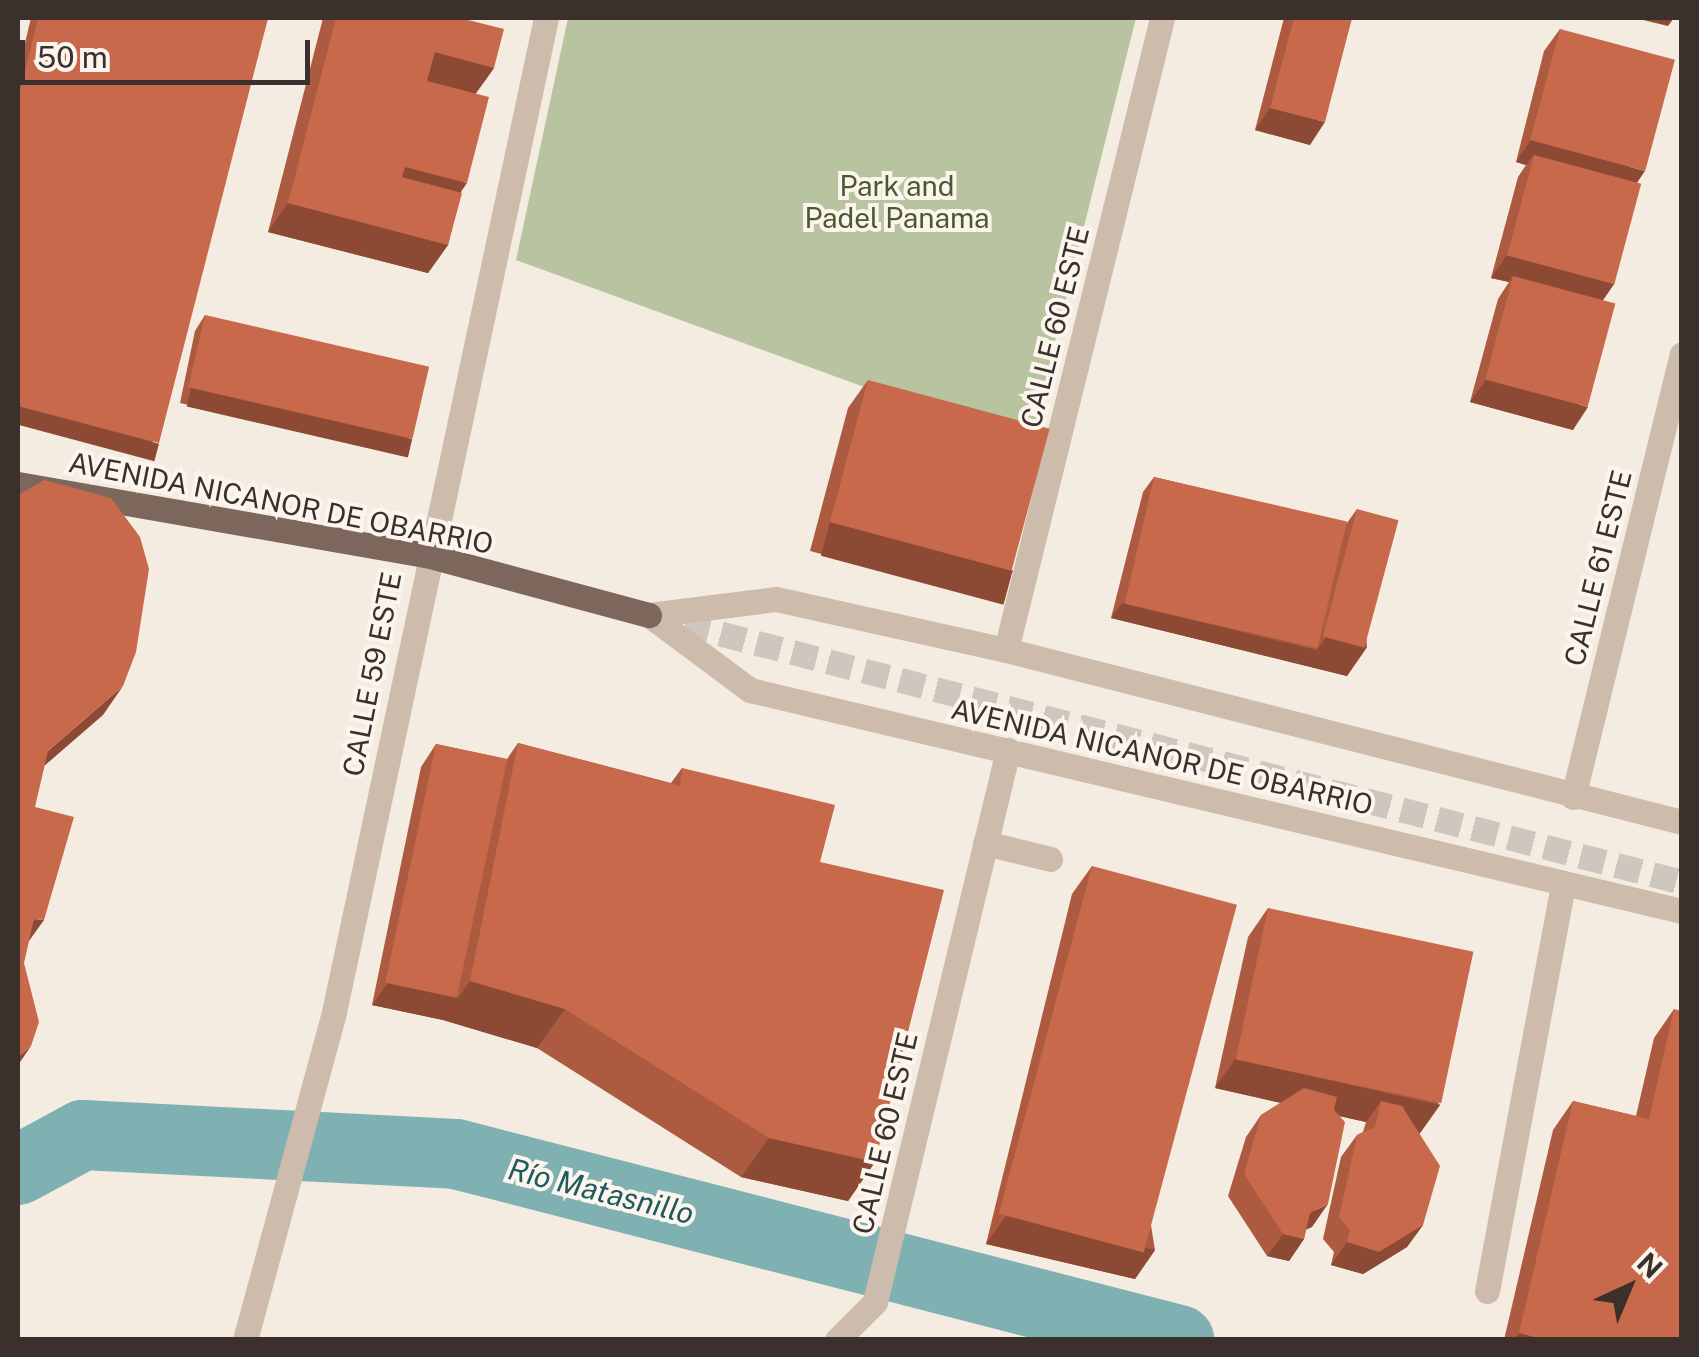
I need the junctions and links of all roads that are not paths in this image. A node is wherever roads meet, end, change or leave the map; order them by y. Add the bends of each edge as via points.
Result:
1 (546, 18) edge
2 (1162, 18) edge
3 (1682, 354) edge
4 (18, 484) edge
5 (426, 554) junction
6 (649, 615) junction
7 (1006, 650) junction
8 (1008, 750) junction
9 (1574, 797) junction
10 (1682, 822) edge
11 (986, 843) junction
12 (1050, 858) dead end
13 (1562, 883) junction
14 (1682, 912) edge
15 (1487, 1291) dead end
16 (245, 1340) edge
17 (837, 1340) edge

1 - 5 street, CALLE 59 ESTE
2 - 7 street, CALLE 60 ESTE
3 - 9 street, CALLE 61 ESTE
4 - 5 main road, AVENIDA NICANOR DE OBARRIO
5 - 6 main road, AVENIDA NICANOR DE OBARRIO
5 - 16 street, CALLE 59 ESTE via 334,1012
6 - 7 street, AVENIDA NICANOR DE OBARRIO via 776,599
6 - 8 street, AVENIDA NICANOR DE OBARRIO via 750,690
7 - 9 street, AVENIDA NICANOR DE OBARRIO
8 - 11 street, CALLE 60 ESTE
8 - 13 street, AVENIDA NICANOR DE OBARRIO
9 - 10 street, AVENIDA NICANOR DE OBARRIO
11 - 12 street
11 - 17 street, CALLE 60 ESTE via 875,1302
13 - 14 street, AVENIDA NICANOR DE OBARRIO
13 - 15 street

